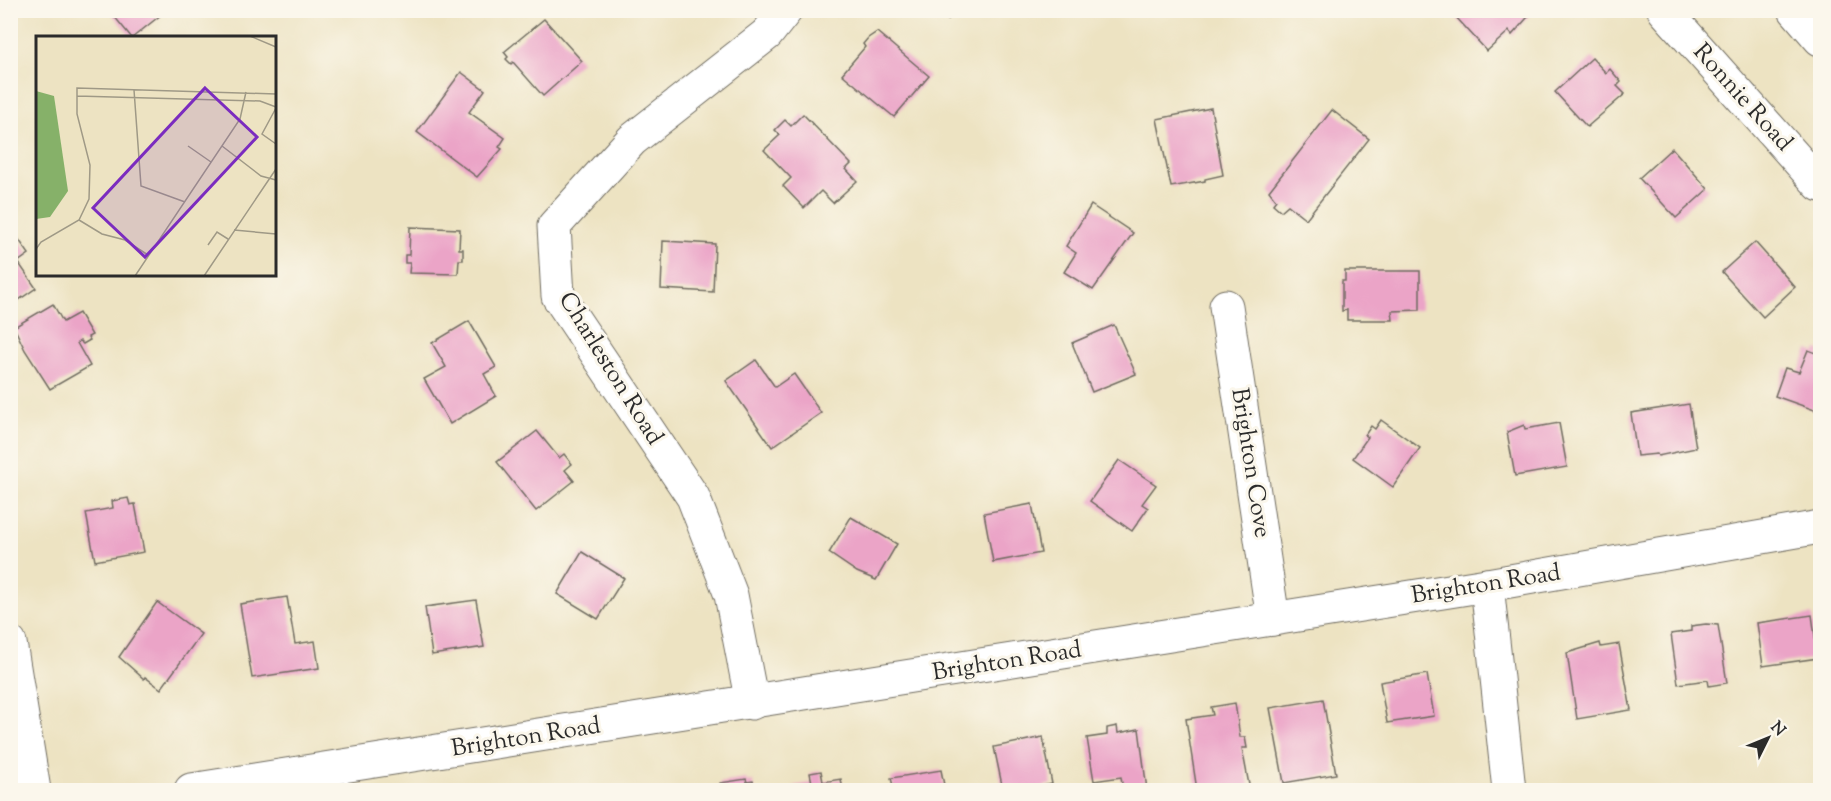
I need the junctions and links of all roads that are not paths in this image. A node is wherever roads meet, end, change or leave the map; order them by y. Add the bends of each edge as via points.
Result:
1 (786, 10) edge
2 (1664, 10) edge
3 (1795, 10) edge
4 (1821, 39) edge
5 (1821, 185) edge
6 (1226, 306) dead end
7 (1821, 527) edge
8 (1487, 585) junction
9 (1273, 619) junction
10 (10, 643) edge
11 (752, 703) junction
12 (33, 790) edge
13 (192, 790) edge
14 (1509, 790) edge

1 - 11 street, Charleston Road via 767,34 632,140 554,226 558,296 693,497 731,596
2 - 5 street, Ronnie Road
3 - 4 street
6 - 9 street, Brighton Cove
7 - 8 street, Brighton Road
8 - 9 street, Brighton Road
8 - 14 street
9 - 11 street, Brighton Road
10 - 12 street
11 - 13 street, Brighton Road

